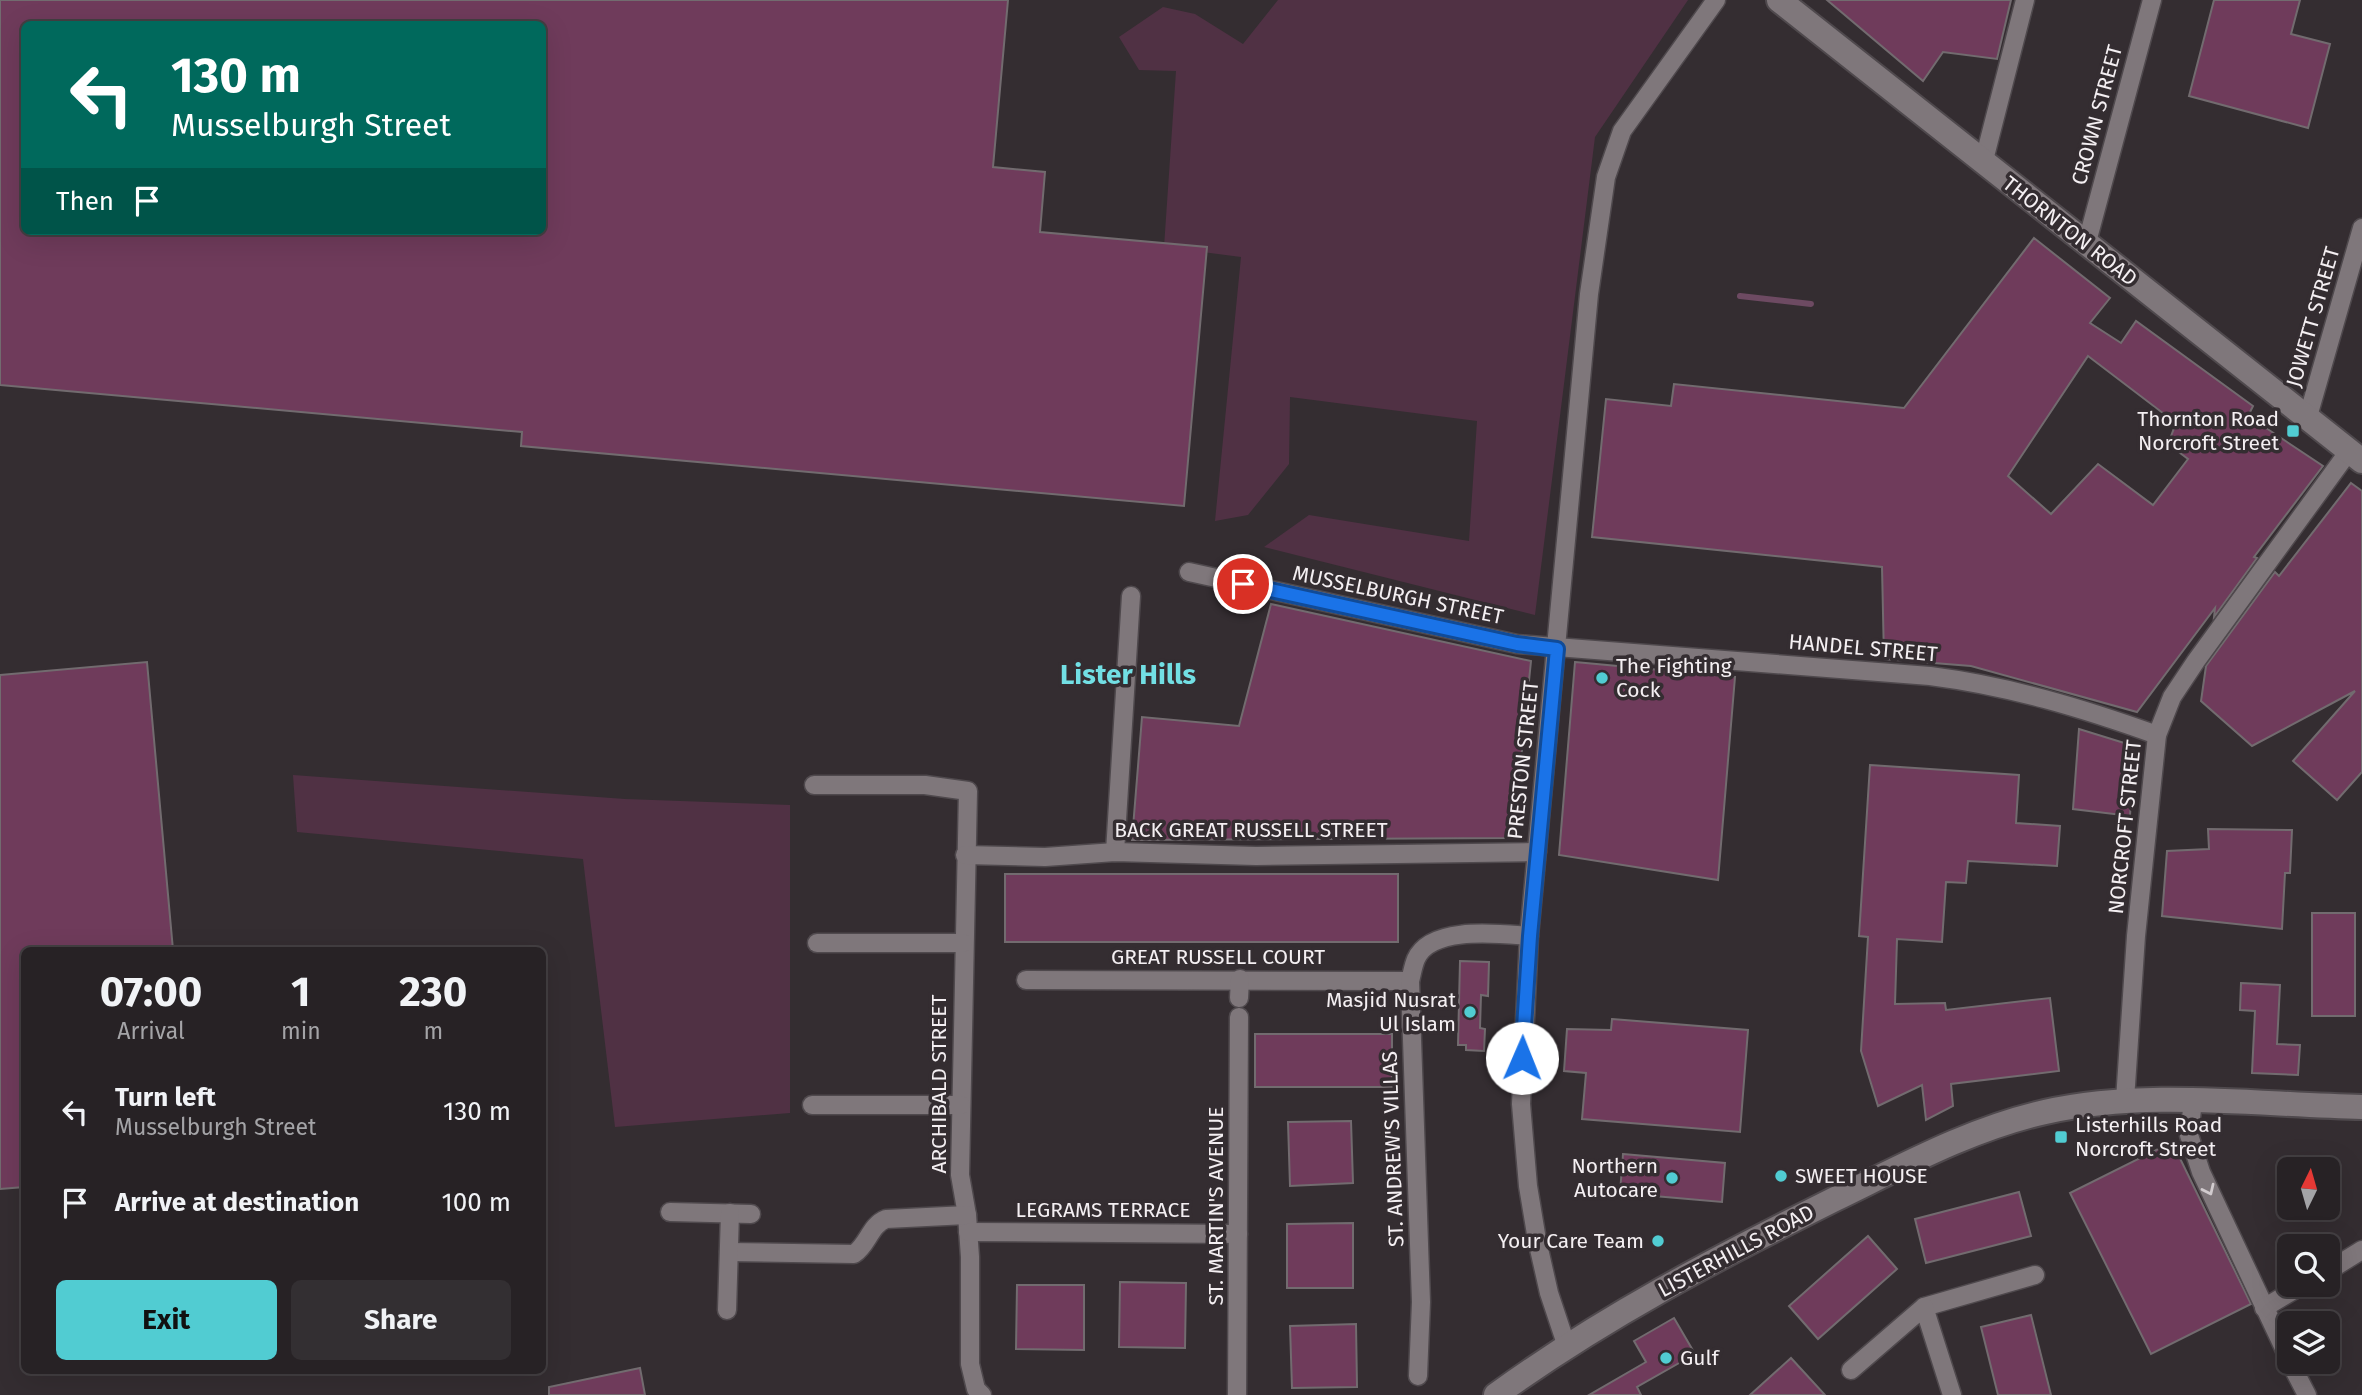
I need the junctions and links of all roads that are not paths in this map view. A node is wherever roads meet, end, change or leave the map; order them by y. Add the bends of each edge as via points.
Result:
1 (1716, 0) edge
2 (1779, 0) edge
3 (2025, 0) edge
4 (2152, 0) edge
5 (1983, 164) junction
6 (2362, 228) edge
7 (2087, 242) junction
8 (2307, 420) junction
9 (2356, 456) edge
10 (1189, 572) dead end
11 (1130, 596) dead end
12 (1557, 649) junction
13 (2157, 735) junction
14 (814, 785) dead end
15 (1115, 852) junction
16 (1537, 852) junction
17 (965, 855) junction
18 (1530, 936) junction
19 (817, 943) dead end
20 (963, 943) junction
21 (1026, 980) dead end
22 (1410, 981) junction
23 (1239, 1017) dead end
24 (2126, 1100) junction
25 (2193, 1101) junction
26 (812, 1105) dead end
27 (961, 1105) junction
28 (2362, 1107) edge
29 (670, 1212) dead end
30 (730, 1213) junction
31 (751, 1214) dead end
32 (968, 1223) junction
33 (1238, 1234) junction
34 (2362, 1250) edge
35 (729, 1252) junction
36 (2340, 1264) edge
37 (2035, 1275) dead end
38 (2282, 1297) edge
39 (1924, 1307) junction
40 (2264, 1308) junction
41 (727, 1310) dead end
42 (2277, 1334) edge
43 (1566, 1344) junction
44 (1851, 1370) dead end
45 (2297, 1374) edge
46 (1418, 1376) dead end
47 (982, 1395) edge
48 (1237, 1395) edge
49 (1496, 1395) edge
50 (1952, 1395) edge
51 (2307, 1395) edge

1 - 12 street, PRESTON STREET via 1622,131 1605,177
2 - 5 street, THORNTON ROAD
3 - 5 street
4 - 7 street, CROWN STREET
5 - 7 street, THORNTON ROAD
6 - 8 street, JOWETT STREET
7 - 8 street, THORNTON ROAD
8 - 9 street, THORNTON ROAD
9 - 13 street, NORCROFT STREET via 2178,688
10 - 12 street, MUSSELBURGH STREET
11 - 15 street
12 - 13 street, HANDEL STREET via 1985,682 2075,706
12 - 16 street, PRESTON STREET
13 - 24 street, NORCROFT STREET via 2136,936
14 - 17 street, ARCHIBALD STREET via 947,786 968,791
15 - 16 street, BACK GREAT RUSSELL STREET via 1256,856
15 - 17 street, BACK GREAT RUSSELL STREET via 1045,857
16 - 18 street, PRESTON STREET
17 - 20 street, ARCHIBALD STREET
18 - 22 street, ST. ANDREW'S VILLAS via 1462,933 1437,942 1416,956
18 - 43 street, PRESTON STREET via 1521,1104 1528,1185 1549,1293
19 - 20 street
20 - 27 street, ARCHIBALD STREET
21 - 22 street, GREAT RUSSELL COURT via 1239,988
22 - 46 street, ST. ANDREW'S VILLAS via 1421,1302
23 - 33 street, ST. MARTIN'S AVENUE
24 - 25 street, LISTERHILLS ROAD
24 - 43 street, LISTERHILLS ROAD via 2045,1112 1961,1138 1716,1258
25 - 28 street, LISTERHILLS ROAD
25 -> 40 street via 2189,1135 2201,1172
26 - 27 street
27 - 32 street, ARCHIBALD STREET via 960,1175
29 - 30 street
30 - 31 street
30 - 35 street
32 - 33 street, LEGRAMS TERRACE
32 - 35 street, LEGRAMS TERRACE via 886,1219 854,1254
32 - 47 street, ARCHIBALD STREET via 970,1364
33 - 48 street, ST. MARTIN'S AVENUE
34 - 36 street
35 - 41 street
37 - 39 street
38 - 40 street
39 - 44 street
39 - 50 street
40 - 42 street
43 - 49 street, LISTERHILLS ROAD
45 - 51 street

